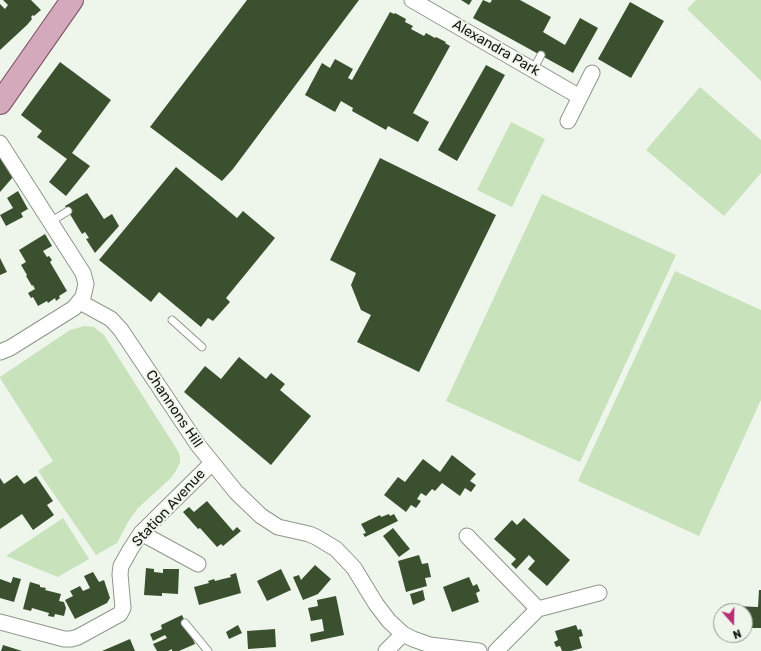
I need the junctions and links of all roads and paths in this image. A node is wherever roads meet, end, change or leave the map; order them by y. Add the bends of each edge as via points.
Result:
1 (72, 0) edge
2 (412, 0) edge
3 (541, 55) dead end
4 (533, 70) junction
5 (592, 73) dead end
6 (1, 97) edge
7 (580, 97) junction
8 (568, 121) dead end
9 (0, 143) edge
10 (68, 211) dead end
11 (50, 222) junction
12 (80, 302) junction
13 (172, 320) dead end
14 (202, 347) dead end
15 (0, 352) edge
16 (212, 463) junction
17 (141, 533) junction
18 (467, 536) dead end
19 (198, 564) dead end
20 (599, 593) dead end
21 (538, 609) junction
22 (0, 622) edge
23 (185, 623) dead end
24 (403, 634) junction
25 (208, 651) edge
26 (386, 651) edge
27 (479, 651) edge
28 (496, 651) edge

1 - 6 main road
2 - 4 street, Alexandra Park
3 - 4 lane
4 - 7 street, Alexandra Park
5 - 7 street
7 - 8 street
9 - 11 street
10 - 11 lane
11 - 12 street via 85,279 86,289
12 - 15 street
12 - 16 street, Channons Hill via 111,319 121,330
13 - 14 lane
16 - 17 street, Station Avenue
16 - 24 street, Channons Hill via 247,503 269,522 278,527 309,534 336,549 354,568 389,621
17 - 19 street
17 - 22 street, Station Avenue via 121,566 123,608 120,614 71,639
18 - 21 street
20 - 21 street
21 - 28 street
23 - 25 lane
24 - 26 street
24 - 27 street, Channons Hill via 430,645

